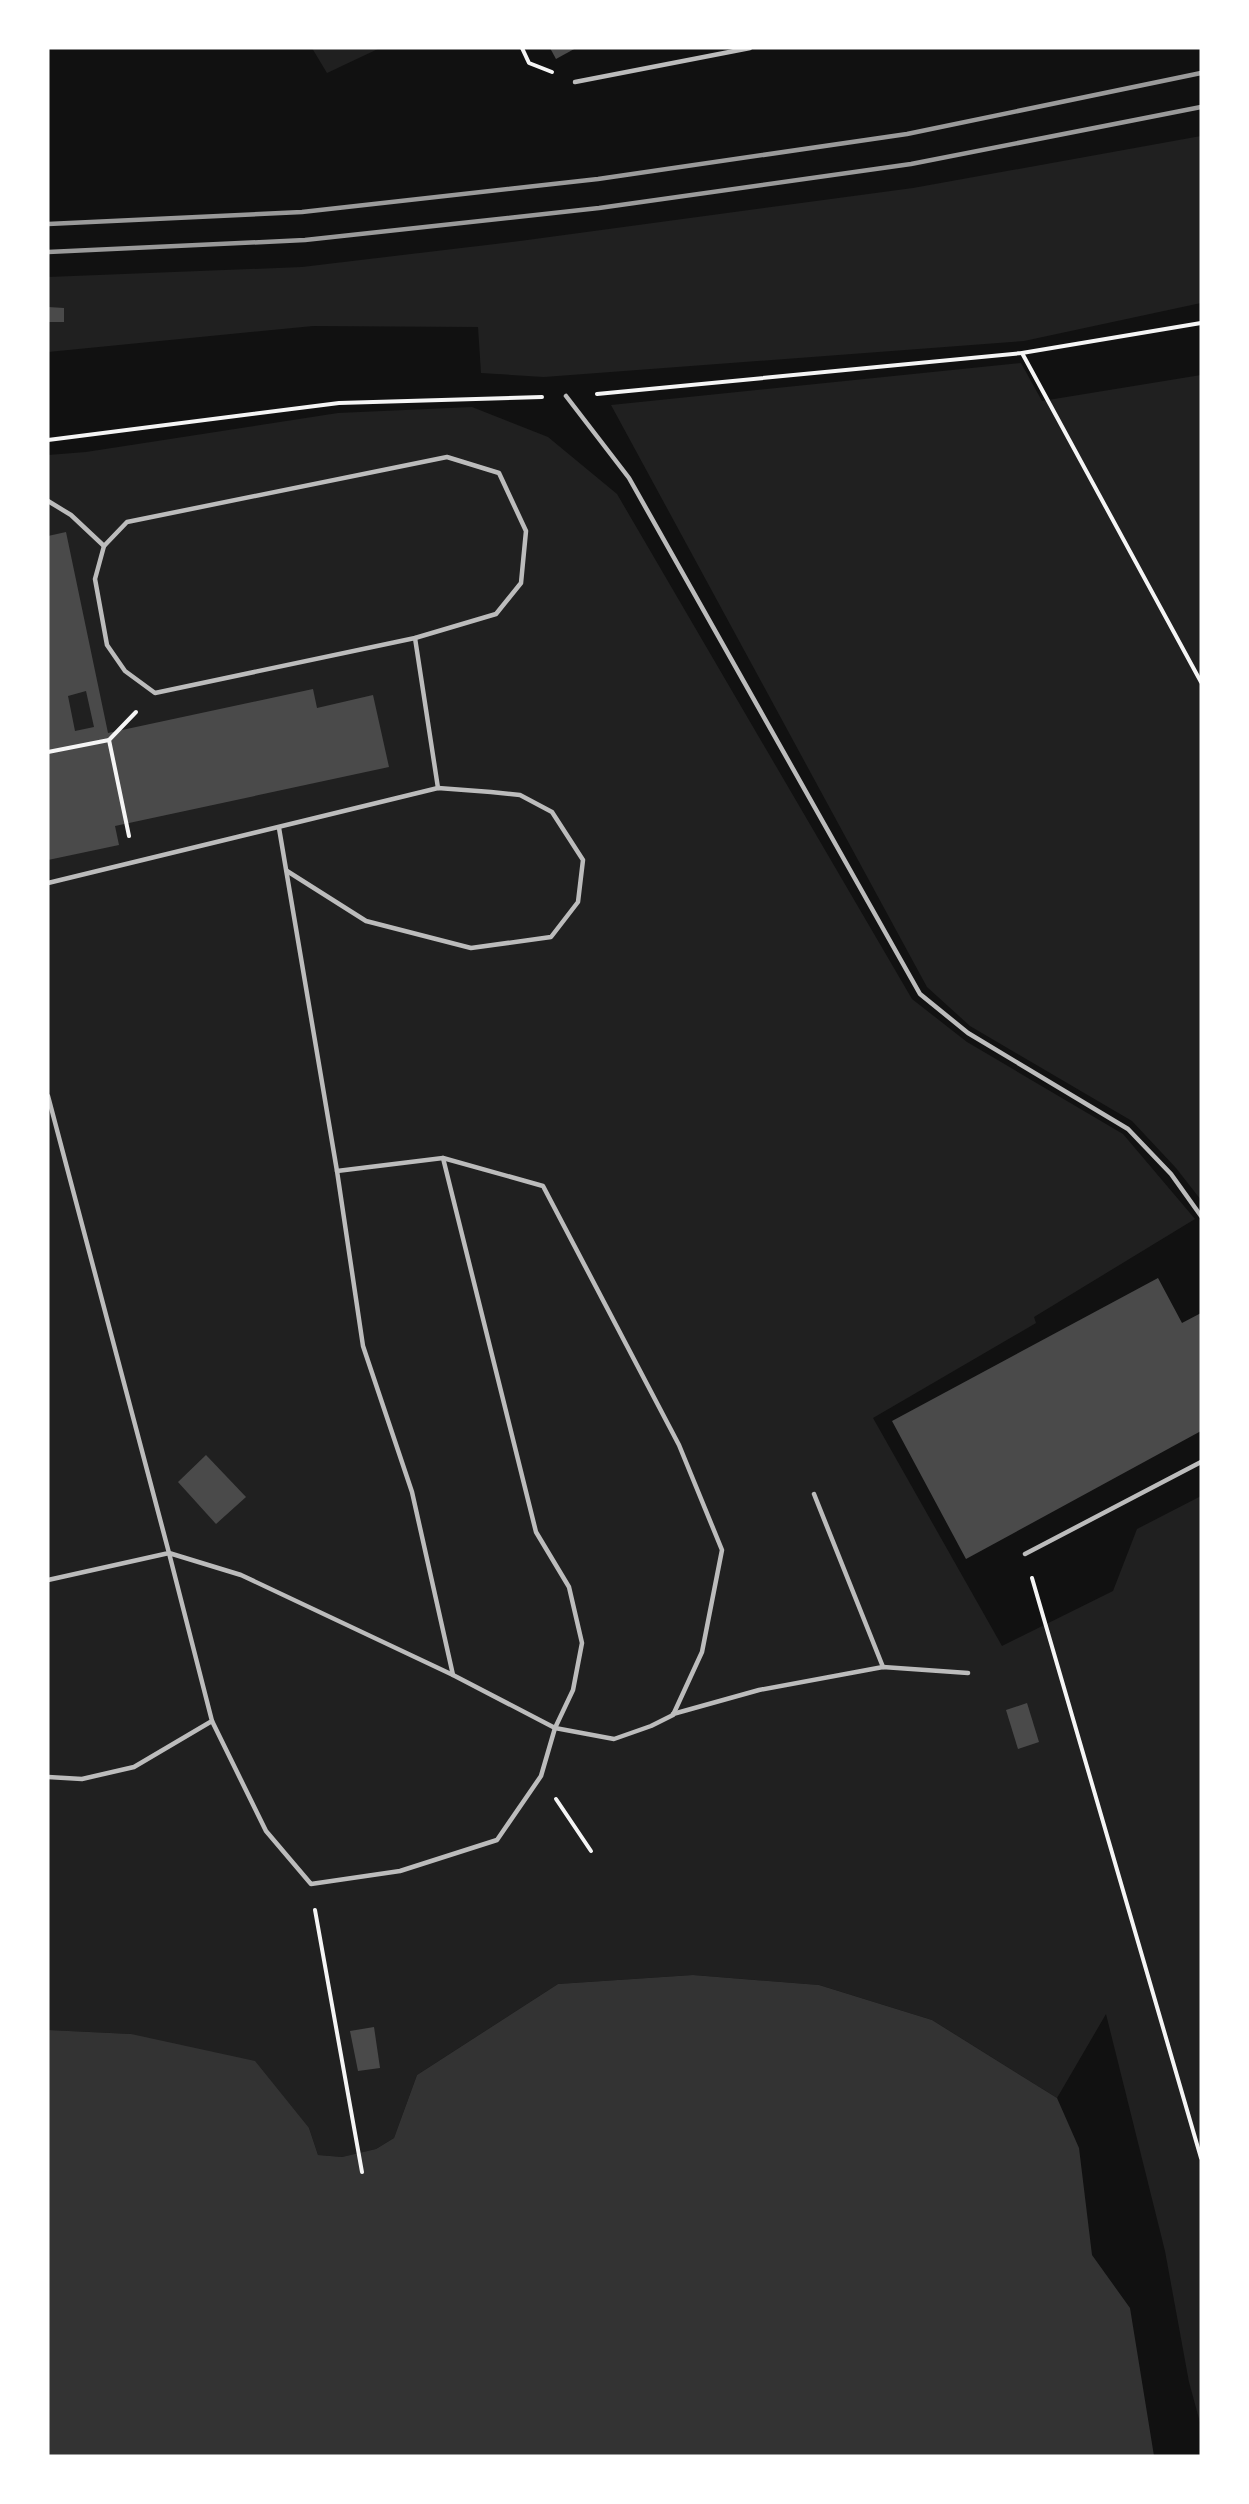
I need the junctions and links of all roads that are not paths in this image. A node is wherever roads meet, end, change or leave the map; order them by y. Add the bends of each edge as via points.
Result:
1 (750, 48) edge
2 (575, 82) road end
3 (566, 396) road end
4 (48, 501) edge
5 (104, 546) junction
6 (415, 638) junction
7 (438, 788) junction
8 (279, 828) junction
9 (287, 871) junction
10 (48, 882) edge
11 (48, 1096) edge
12 (443, 1158) junction
13 (337, 1171) junction
14 (1201, 1216) edge
15 (1201, 1462) edge
16 (814, 1494) dead end
17 (169, 1553) junction
18 (1025, 1554) road end
19 (48, 1580) edge
20 (883, 1666) junction
21 (968, 1673) dead end
22 (453, 1676) junction
23 (673, 1714) junction
24 (212, 1721) junction
25 (555, 1728) junction
26 (48, 1777) edge

1 - 2 lane
3 - 14 lane via 629,478 920,994 968,1033 1128,1129 1171,1174
4 - 5 lane via 71,515
5 - 6 lane via 95,579 107,645 125,671 155,693
5 - 6 lane via 127,522 447,457 499,473 526,531 521,583 496,614
6 - 7 lane
7 - 8 lane
7 - 9 lane via 520,795 552,812 583,860 578,902 550,937 471,948 366,921
8 - 9 lane
8 - 10 lane
9 - 13 lane
11 - 17 lane
12 - 13 lane
12 - 23 lane via 543,1186 683,1455 722,1550 702,1652
12 - 25 lane via 536,1532 569,1587 582,1642 573,1690
13 - 22 lane via 363,1346 412,1492
15 - 18 lane
16 - 20 lane
17 - 19 lane
17 - 22 lane via 241,1575
17 - 24 lane
20 - 21 lane
20 - 23 lane via 759,1690
22 - 25 lane
23 - 25 lane via 614,1739
24 - 25 lane via 266,1831 311,1884 400,1871 497,1840 541,1776
24 - 26 lane via 134,1767 82,1779

